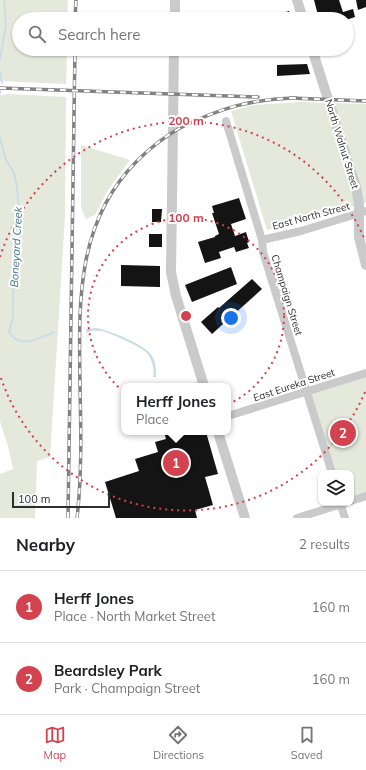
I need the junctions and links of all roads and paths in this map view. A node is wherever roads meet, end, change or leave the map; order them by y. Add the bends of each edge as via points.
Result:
1 (175, 0) edge
2 (298, 0) edge
3 (175, 12) edge
4 (301, 12) edge
5 (174, 56) edge
6 (314, 56) edge
7 (226, 121) dead end
8 (363, 212) edge
9 (262, 240) junction
10 (366, 265) edge
11 (366, 373) edge
12 (203, 383) edge
13 (306, 392) junction
14 (231, 415) edge
15 (219, 435) edge
16 (331, 470) edge
17 (366, 496) edge
18 (354, 500) edge
19 (333, 506) edge
20 (343, 506) edge
21 (245, 518) edge
22 (297, 518) edge
23 (345, 518) edge

1 - 3 street
2 - 4 street
5 - 12 street via 171,272
6 - 8 street, North Walnut Street
7 - 9 street, Champaign Street
8 - 9 street, East North Street
8 - 10 street, North Walnut Street via 359,237
9 - 13 street, Champaign Street via 263,252
11 - 13 street, East Eureka Street
13 - 14 street, East Eureka Street
13 - 16 street, Champaign Street
15 - 21 street
17 - 18 street
19 - 22 street
20 - 23 street

